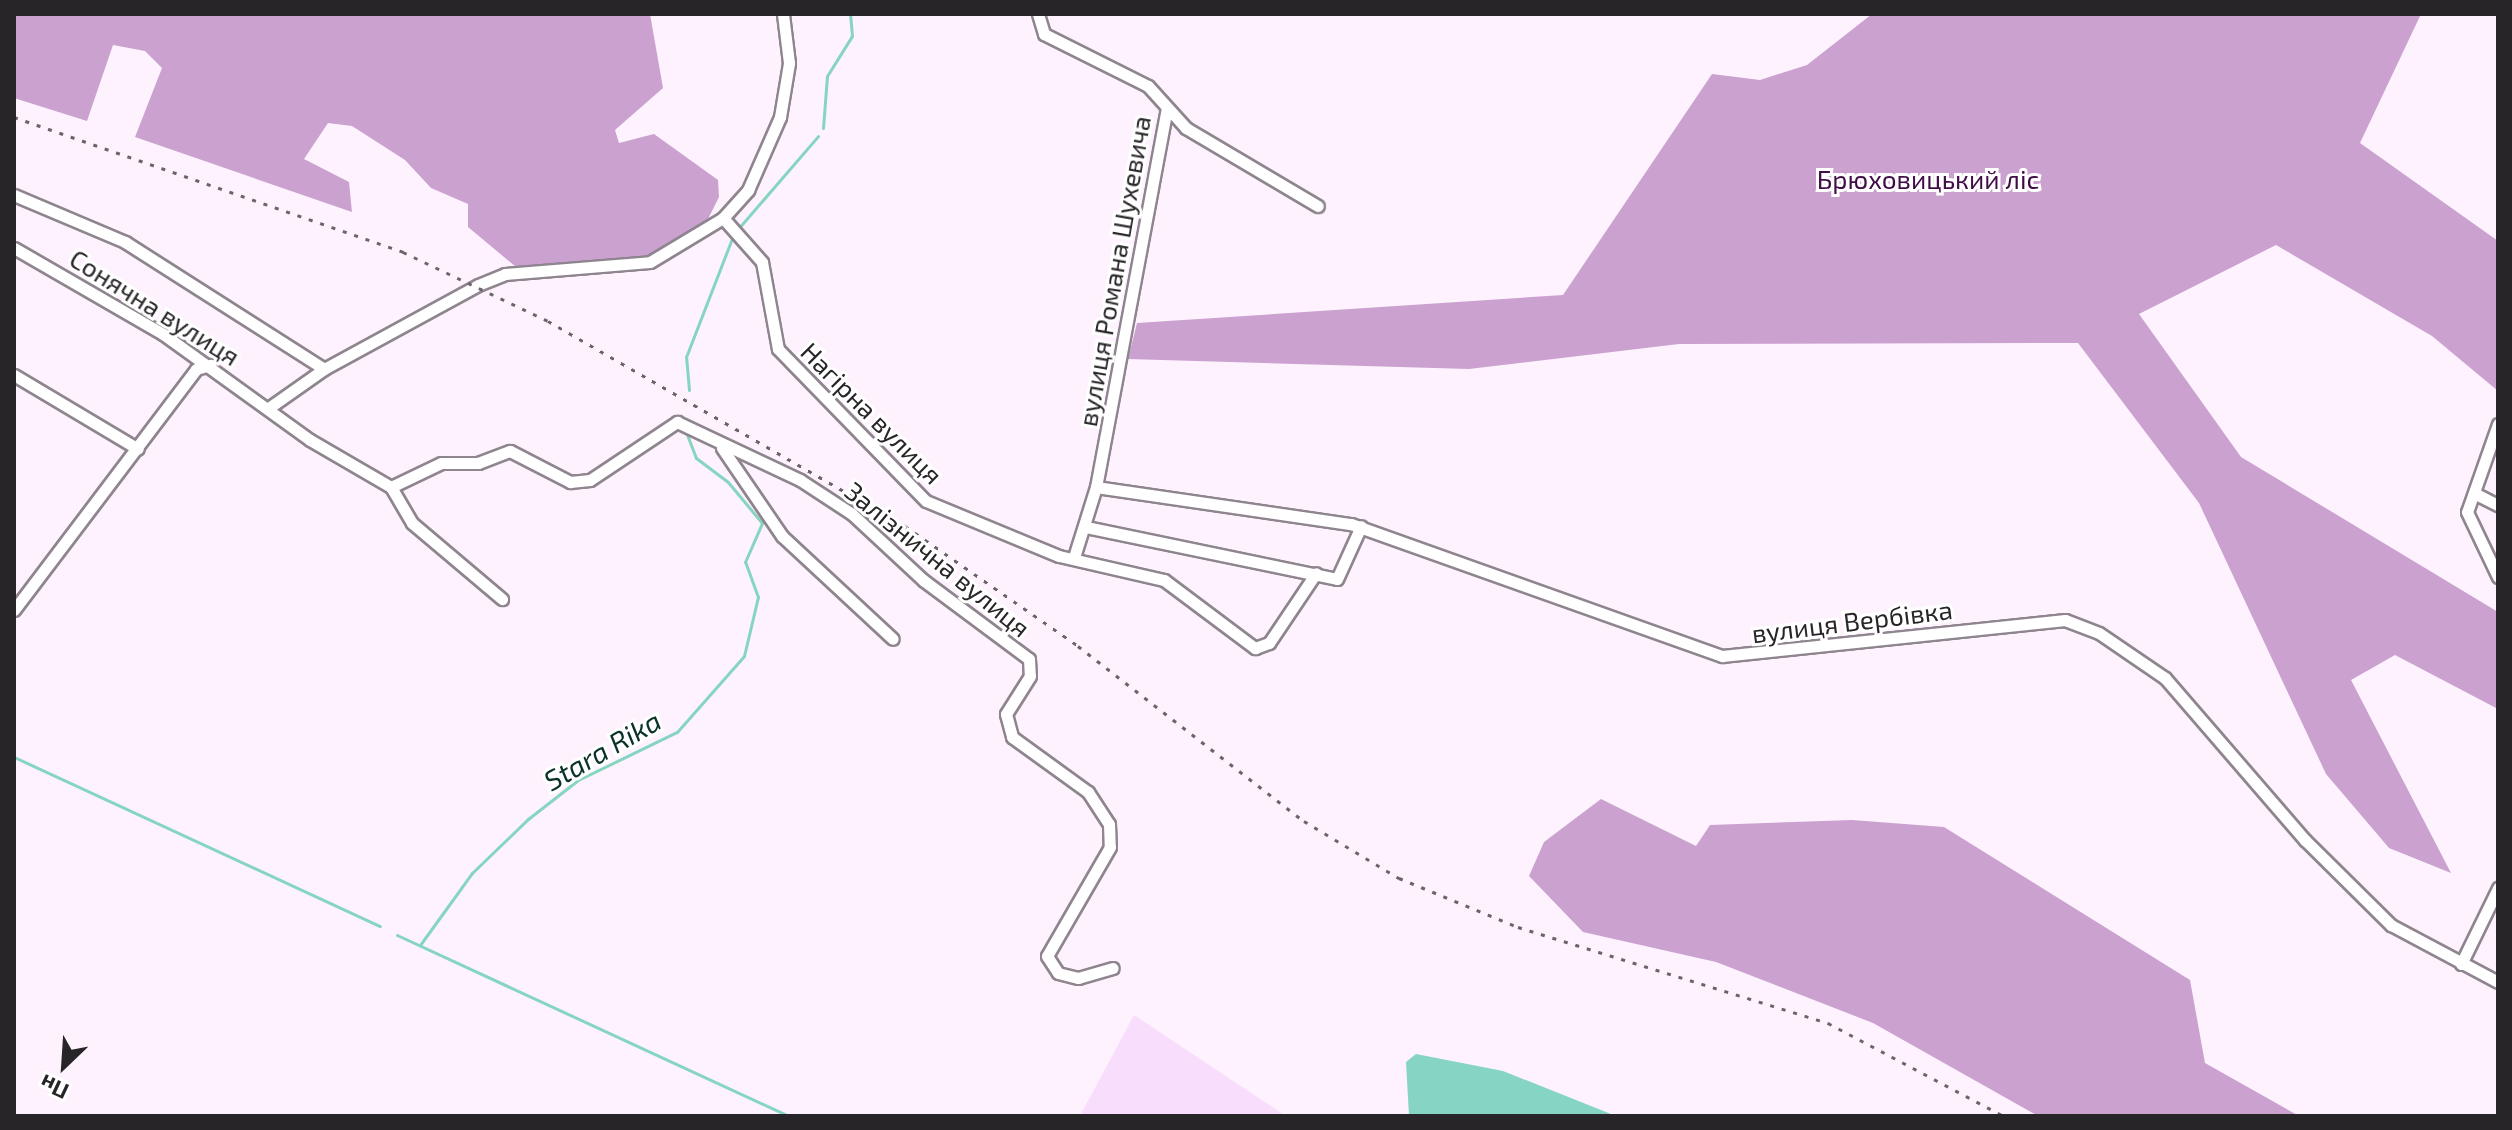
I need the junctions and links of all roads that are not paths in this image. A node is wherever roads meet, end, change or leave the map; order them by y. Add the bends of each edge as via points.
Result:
1 (783, 14) edge
2 (1038, 14) edge
3 (1167, 109) junction
4 (14, 195) edge
5 (1318, 206) dead end
6 (725, 222) junction
7 (14, 248) edge
8 (210, 365) junction
9 (324, 369) junction
10 (14, 375) edge
11 (270, 407) junction
12 (2498, 424) edge
13 (722, 447) junction
14 (138, 449) junction
15 (391, 487) junction
16 (1096, 487) junction
17 (2476, 494) junction
18 (2498, 505) edge
19 (1361, 526) junction
20 (1086, 527) junction
21 (1075, 554) junction
22 (1316, 573) junction
23 (2498, 577) edge
24 (502, 599) dead end
25 (14, 610) edge
26 (893, 639) dead end
27 (2498, 888) edge
28 (2461, 964) junction
29 (1113, 968) dead end
30 (2498, 982) edge

1 - 6 street via 789,63 780,117 748,190
2 - 3 street, вулиця Романа Шухевича via 1044,34 1148,86
3 - 5 street
3 - 16 street, вулиця Романа Шухевича
4 - 9 street via 125,242
6 - 9 street via 650,262 505,274
6 - 21 street, Нагірна вулиця via 762,262 778,349 906,486 1014,540
7 - 8 street, Сонячна вулиця
8 - 11 street, Сонячна вулиця
8 - 14 street via 196,369
9 - 11 street
10 - 14 street
11 - 15 street, Сонячна вулиця
12 - 17 street
13 - 15 street, Залізнична вулиця via 691,425 677,422 590,480 570,482 510,451 478,463 441,463
13 - 26 street, Залізнична вулиця via 782,536
13 - 29 street, Залізнична вулиця via 800,480 852,514 923,580 1029,659 1030,676 1009,702 1012,737 1088,792 1109,824 1110,847 1047,956 1058,973 1078,978
14 - 25 street
15 - 24 street via 412,523
16 - 19 street, вулиця Вербівка
16 - 20 street, вулиця Романа Шухевича
17 - 18 street
17 - 23 street via 2467,512
19 - 22 street via 1344,575
19 - 28 street, вулиця Вербівка via 1722,656 2038,619 2099,633 2165,678 2305,840 2391,925
20 - 21 street, вулиця Романа Шухевича
20 - 22 street
21 - 22 street, Нагірна вулиця via 1181,588 1261,648
27 - 28 street
28 - 30 street, вулиця Вербівка

